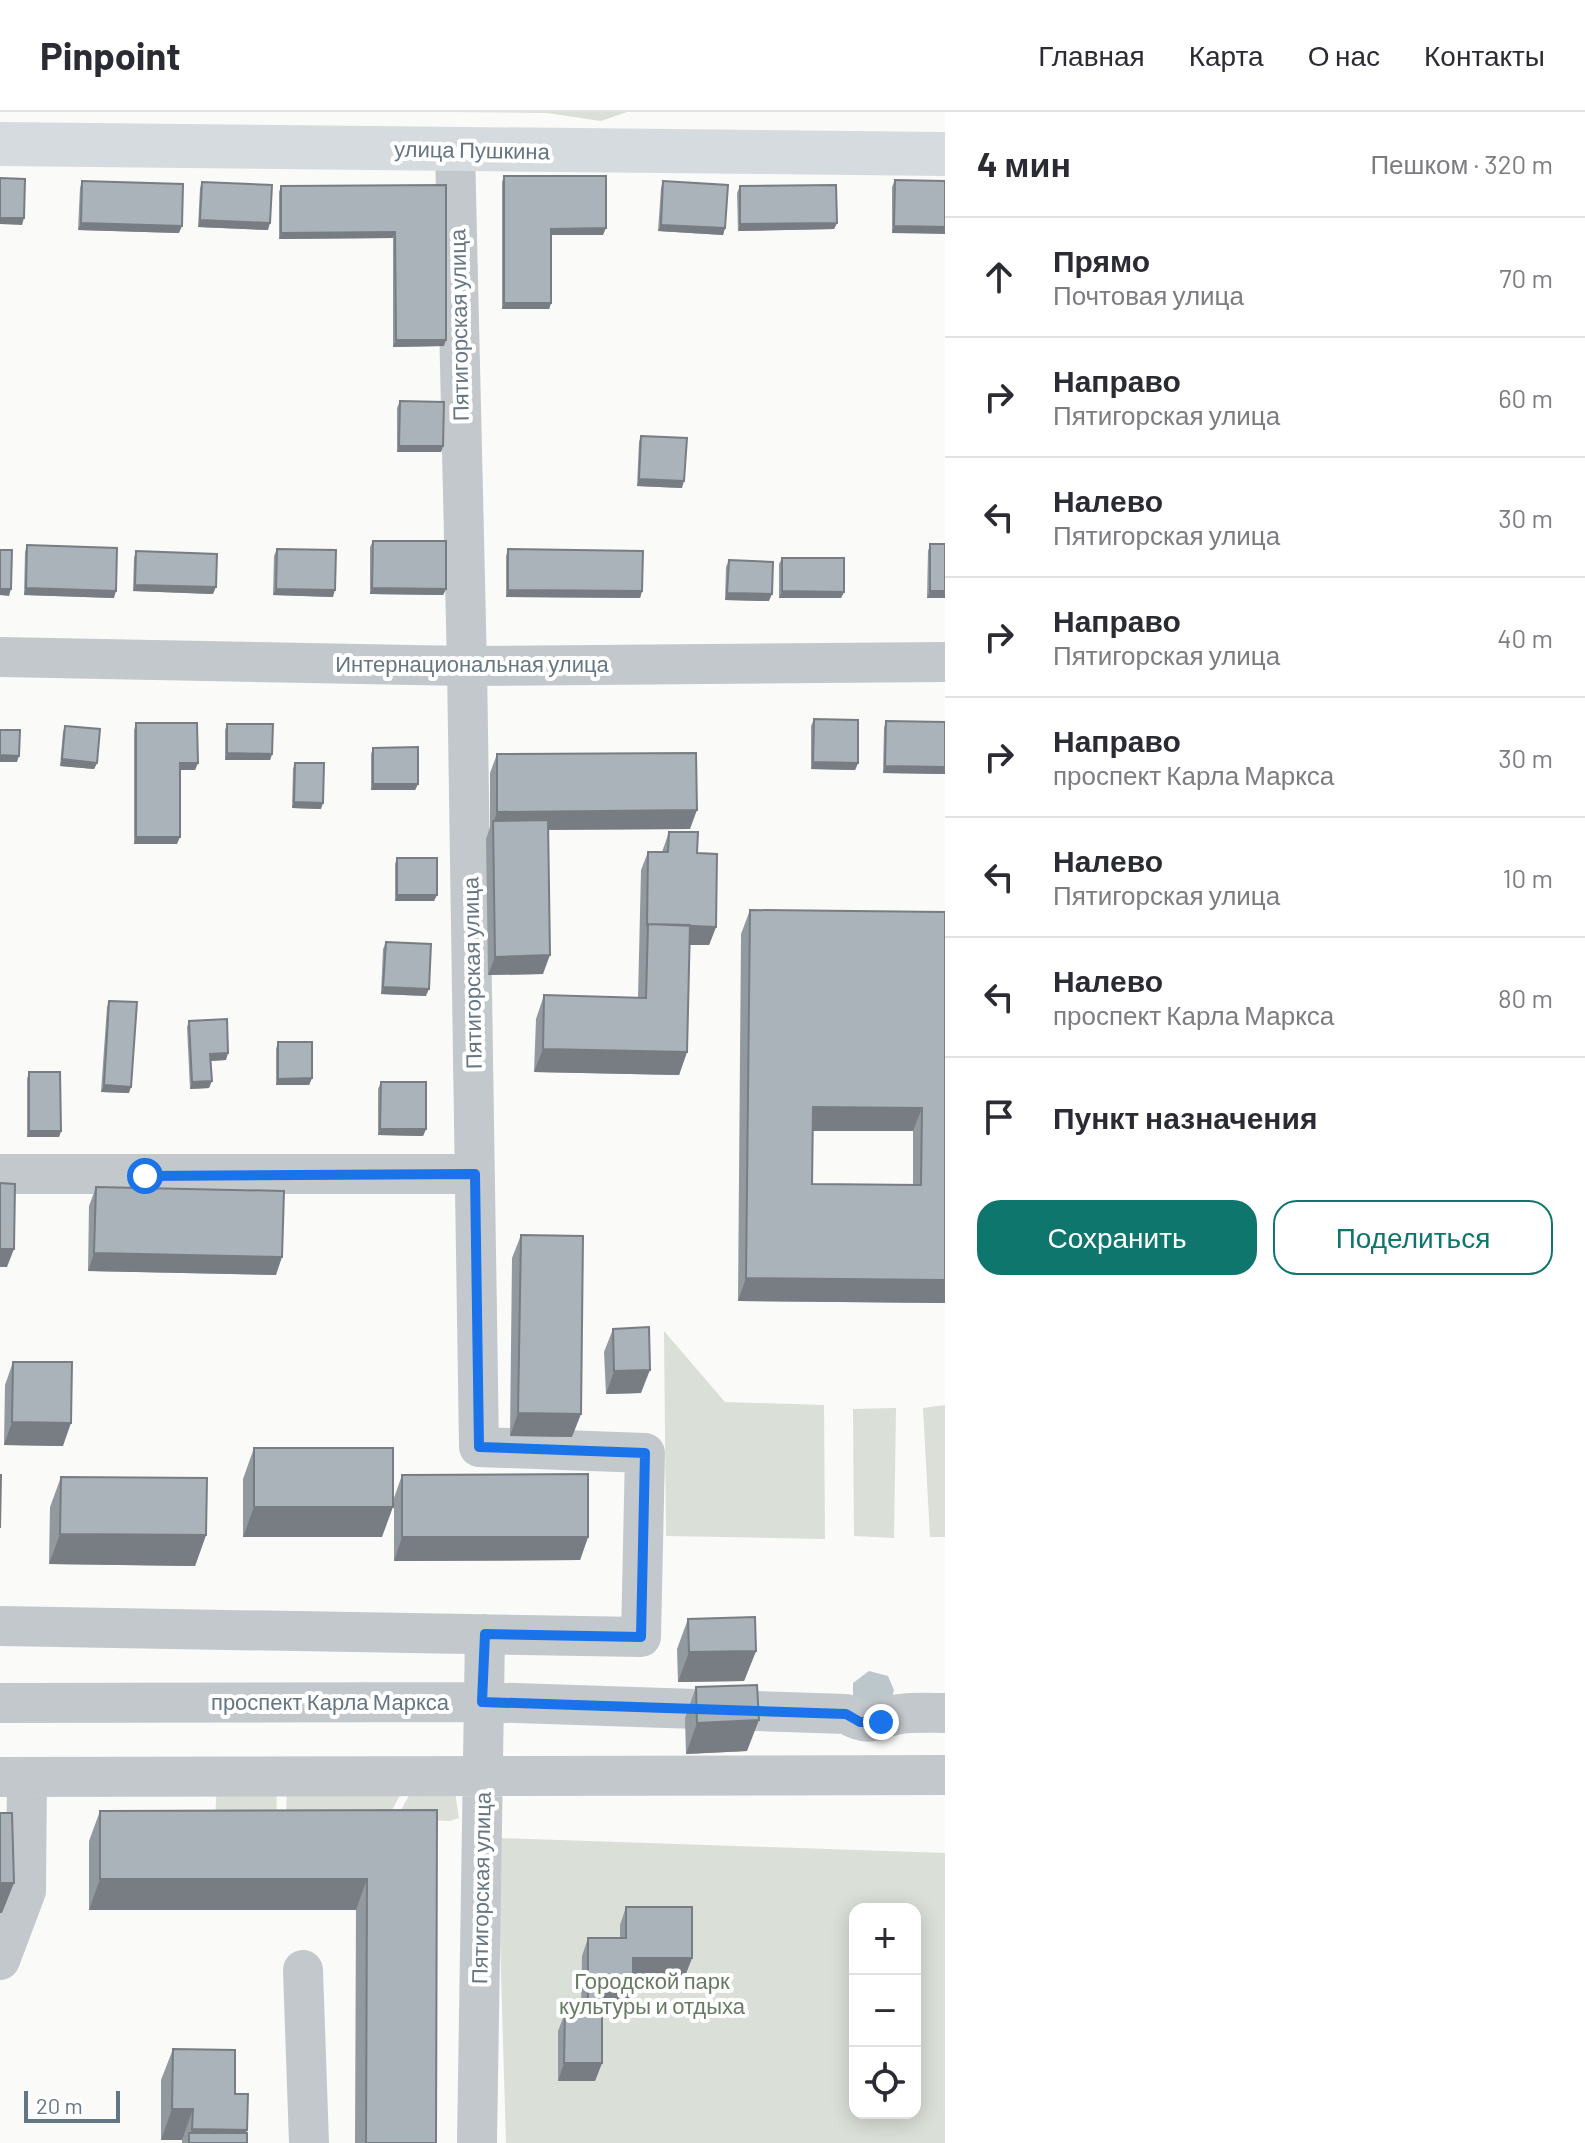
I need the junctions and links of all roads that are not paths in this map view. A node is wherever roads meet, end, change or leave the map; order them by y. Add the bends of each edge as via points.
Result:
1 (0, 144) edge
2 (455, 150) junction
3 (945, 154) edge
4 (0, 657) edge
5 (945, 662) edge
6 (467, 666) junction
7 (0, 1174) edge
8 (475, 1174) junction
9 (0, 1626) edge
10 (485, 1634) junction
11 (482, 1702) junction
12 (0, 1703) edge
13 (945, 1713) edge
14 (945, 1775) edge
15 (483, 1776) junction
16 (14, 1777) edge
17 (0, 1960) edge
18 (303, 1970) dead end
19 (309, 2143) edge
20 (477, 2143) edge

1 - 2 main road, улица Пушкина
2 - 3 main road, улица Пушкина
2 - 6 street, Пятигорская улица
4 - 6 street, Интернациональная улица
5 - 6 street, Интернациональная улица
6 - 8 street, Пятигорская улица
7 - 8 street
8 - 10 street, Пятигорская улица via 479,1447 645,1453 641,1637
9 - 10 street
10 - 11 street, Пятигорская улица
11 - 12 street, проспект Карла Маркса
11 - 13 street, проспект Карла Маркса via 846,1714 860,1722
11 - 15 street, Пятигорская улица
14 - 15 street
15 - 16 street
15 - 20 street, Пятигорская улица
16 - 17 street via 26,1891
18 - 19 street

